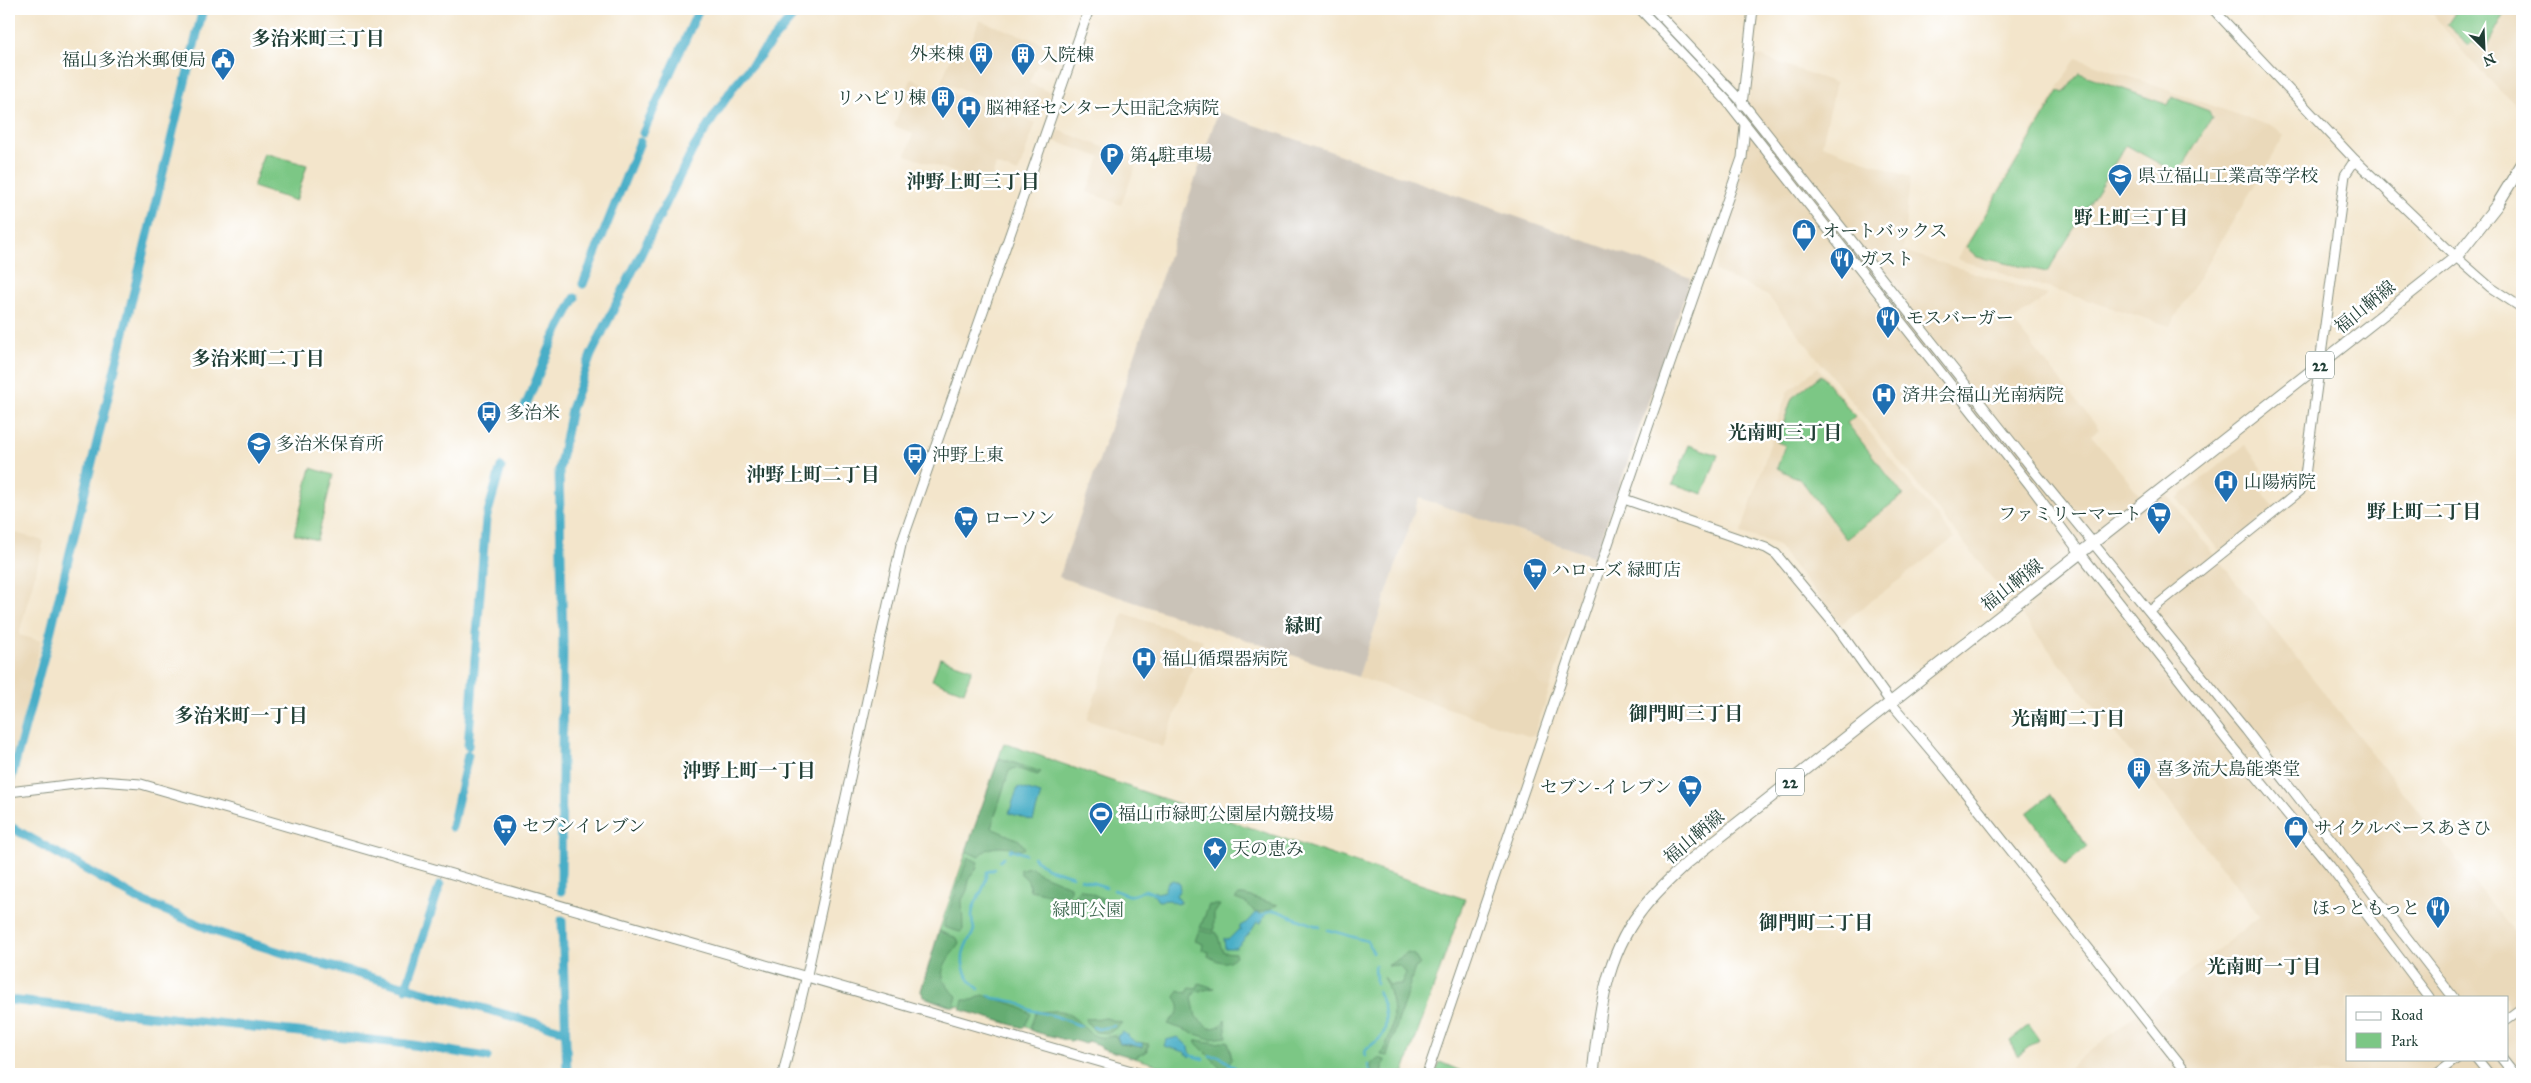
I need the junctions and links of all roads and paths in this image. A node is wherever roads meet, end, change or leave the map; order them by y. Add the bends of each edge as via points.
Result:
1 (1088, 9) edge
2 (1640, 9) edge
3 (1654, 9) edge
4 (1752, 9) edge
5 (2213, 9) edge
6 (1742, 102) junction
7 (1746, 126) junction
8 (2355, 160) junction
9 (2522, 164) edge
10 (2456, 257) junction
11 (2522, 308) edge
12 (2321, 365) junction
13 (1624, 499) junction
14 (2094, 544) junction
15 (2081, 554) junction
16 (2150, 611) junction
17 (1891, 703) junction
18 (9, 792) edge
19 (806, 979) junction
20 (2428, 996) edge
21 (2452, 996) edge
22 (2522, 1008) edge
23 (2508, 1018) edge
24 (2455, 1060) edge
25 (2478, 1060) edge
26 (2503, 1060) edge
27 (783, 1074) edge
28 (1142, 1074) edge
29 (1427, 1074) edge
30 (1593, 1074) edge
31 (2188, 1074) edge
32 (2436, 1074) edge
33 (2489, 1074) edge
34 (2514, 1074) edge

1 - 19 street via 901,545
2 - 7 street via 1727,101
3 - 6 street
4 - 6 street
5 - 8 street
6 - 7 street
6 - 14 street
7 - 13 street via 1742,158
7 - 15 street
8 - 10 street
8 - 12 street via 2345,175
9 - 10 main road, 福山鞆線 / 22 via 2497,205
10 - 11 street via 2490,287
10 - 12 main road, 福山鞆線 / 22
12 - 14 main road, 福山鞆線 / 22
12 - 16 street via 2304,484 2300,491
13 - 17 street via 1776,554 1839,630
13 - 29 street
14 - 15 main road, 福山鞆線 / 22
14 - 16 street
15 - 17 main road, 福山鞆線 / 22
15 - 20 street via 2330,866
16 - 21 street
17 - 30 main road, 福山鞆線 / 22 via 1687,862 1642,908 1620,943 1608,976 1598,1024
17 - 31 street
18 - 19 street via 100,781 141,784
19 - 27 street
19 - 28 street
22 - 23 street
24 - 32 street
25 - 33 street
26 - 34 street

